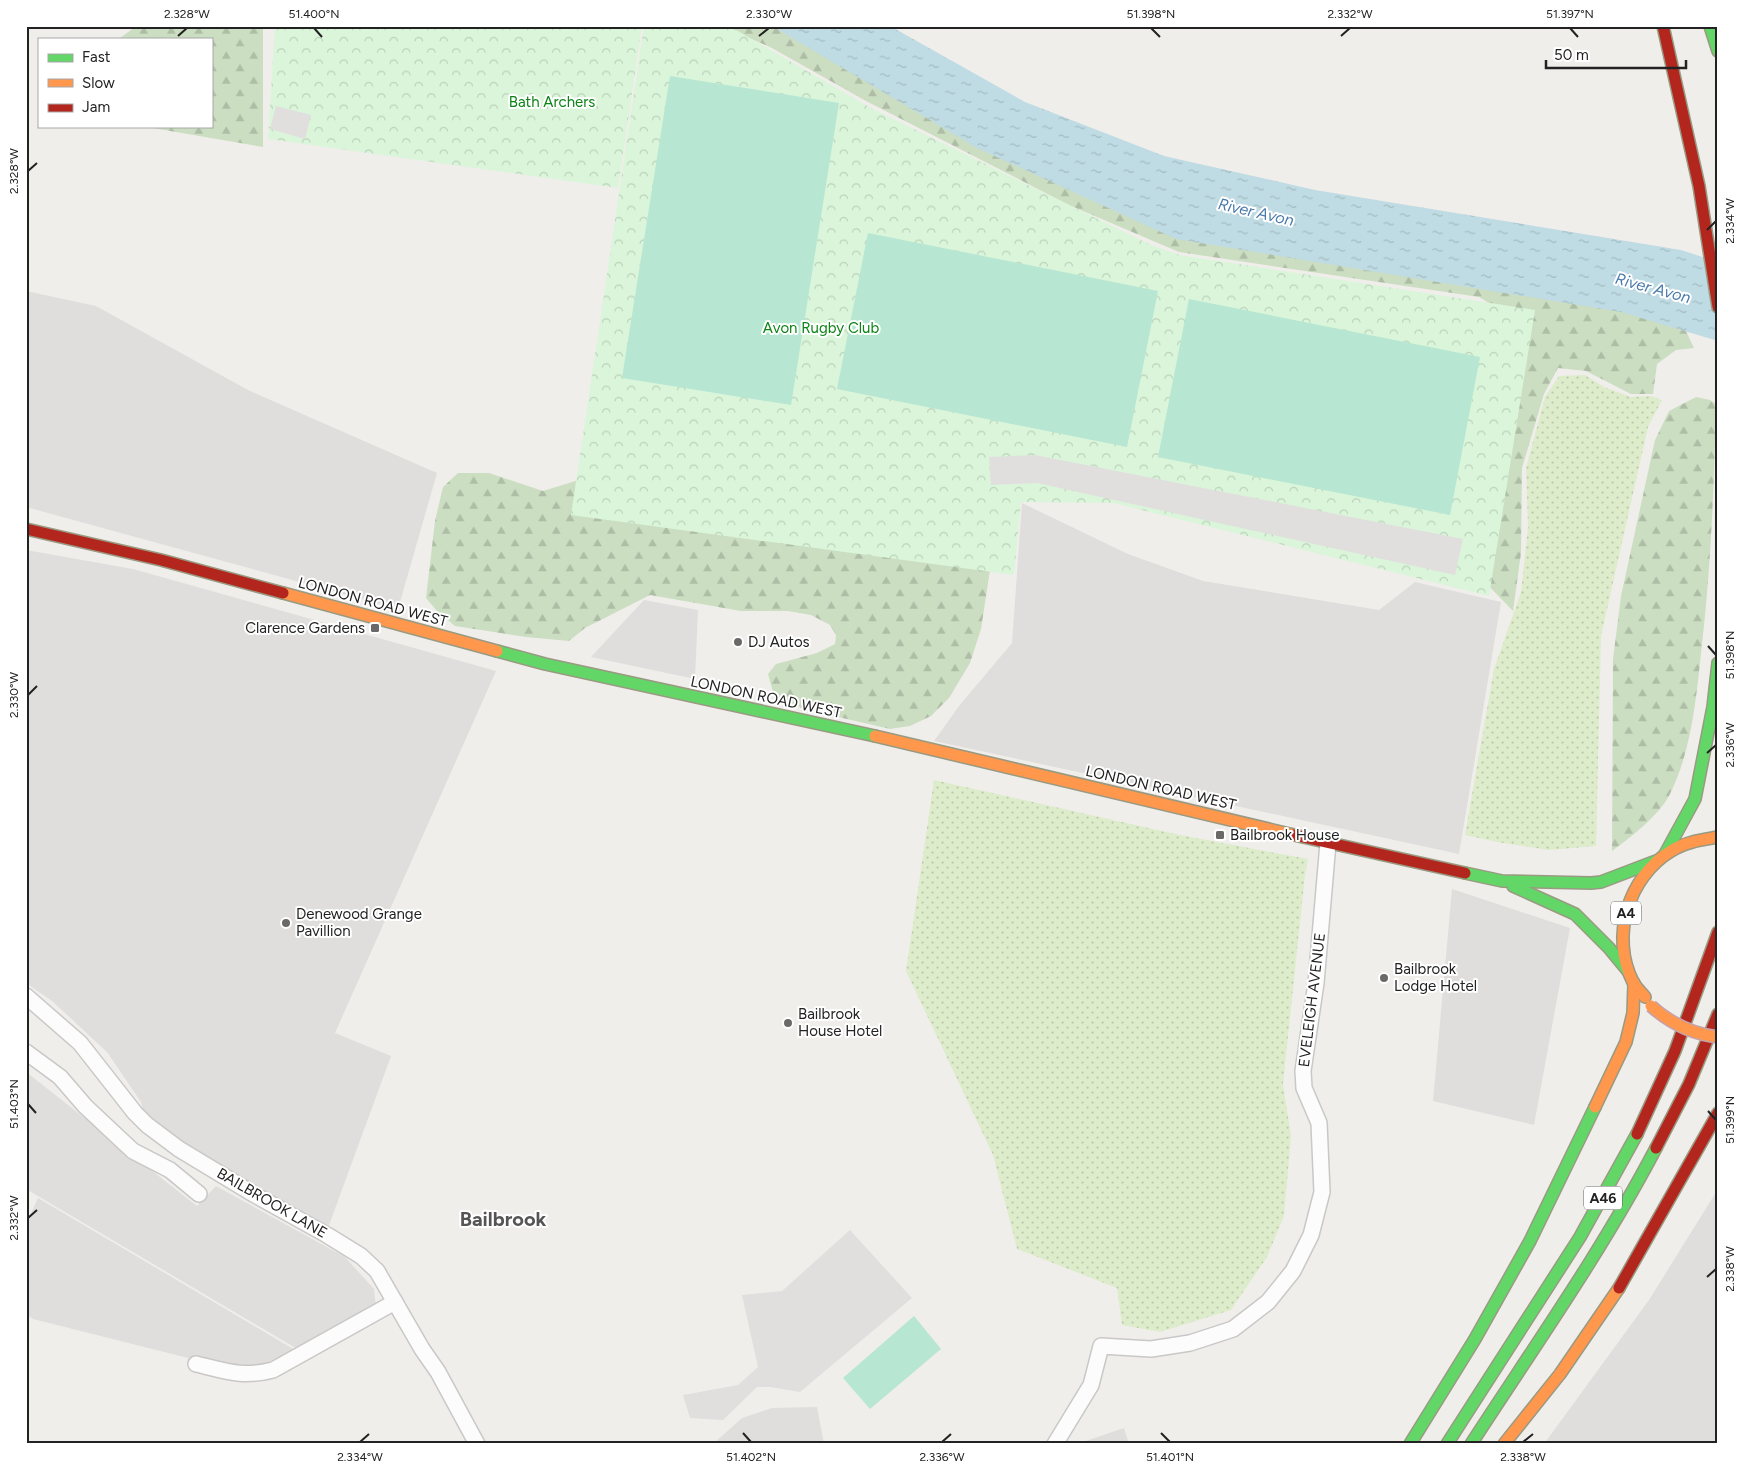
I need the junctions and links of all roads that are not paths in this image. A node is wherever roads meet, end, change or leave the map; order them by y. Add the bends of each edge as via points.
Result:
1 (1710, 26) edge
2 (1663, 27) edge
3 (1717, 49) edge
4 (1718, 307) edge
5 (26, 529) edge
6 (1718, 663) edge
7 (1713, 837) edge
8 (1328, 843) junction
9 (1660, 858) junction
10 (1502, 881) junction
11 (1718, 932) edge
12 (1631, 978) junction
13 (26, 996) edge
14 (1718, 1014) edge
15 (1718, 1037) edge
16 (26, 1052) edge
17 (1718, 1112) edge
18 (199, 1194) dead end
19 (396, 1302) junction
20 (196, 1364) dead end
21 (477, 1444) edge
22 (1055, 1444) edge
23 (1410, 1444) edge
24 (1447, 1444) edge
25 (1471, 1444) edge
26 (1504, 1444) edge

1 - 3 main road
2 - 4 main road via 1699,186
5 - 8 main road, LONDON ROAD WEST via 161,560 545,664 918,745
6 - 9 main road via 1695,799
7 - 9 main road, A4 via 1686,843
8 - 10 main road, LONDON ROAD WEST
8 - 22 street, EVELEIGH AVENUE via 1316,983 1303,1071 1304,1088 1319,1123 1322,1192 1311,1235 1293,1271 1268,1302 1233,1329 1190,1343 1151,1349 1101,1346 1091,1385
9 - 10 main road, LONDON ROAD WEST via 1601,882
9 - 12 main road, A4 via 1640,880 1628,901 1623,925 1623,950
10 - 12 main road, LONDON ROAD WEST via 1575,914 1609,948
11 - 24 main road, A46 via 1666,1072 1622,1164 1554,1279
12 - 15 main road, A4, bridge via 1663,1018 1682,1029
12 - 23 main road via 1634,1013 1626,1042 1530,1241 1475,1339
13 - 19 street, BAILBROOK LANE via 80,1042 147,1125 179,1149 361,1256 377,1271
14 - 25 main road, A46 via 1689,1084 1641,1176
16 - 18 street, BAILBROOK LANE via 60,1077 85,1106 133,1151 170,1170
17 - 26 main road via 1616,1293 1560,1374
19 - 20 street via 273,1370 241,1375
19 - 21 street, BAILBROOK LANE

